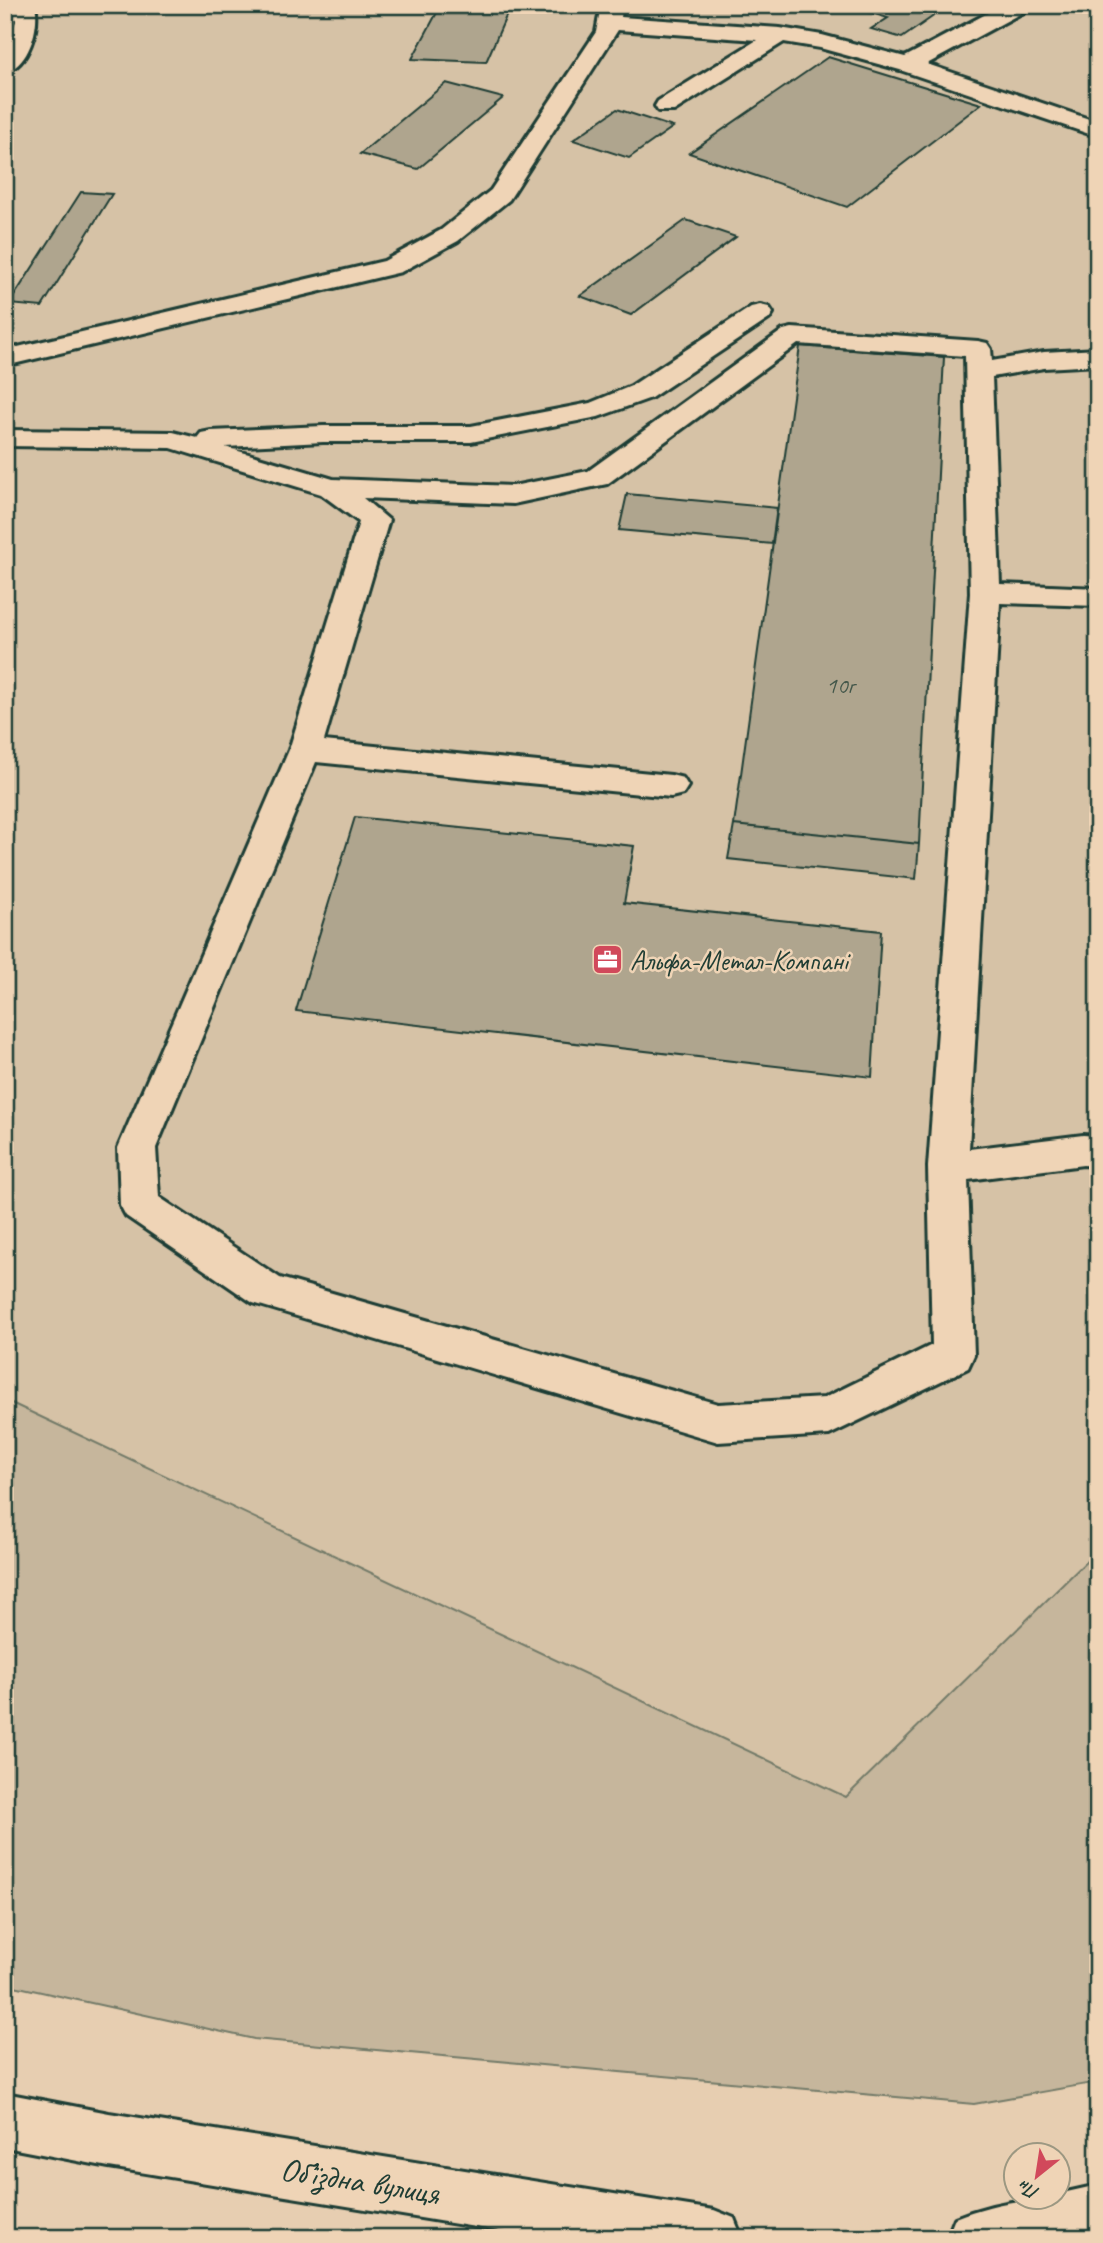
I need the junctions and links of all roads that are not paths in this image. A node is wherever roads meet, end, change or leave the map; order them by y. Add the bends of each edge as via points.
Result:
1 (24, 5) edge
2 (1019, 5) edge
3 (610, 14) edge
4 (780, 35) junction
5 (13, 49) edge
6 (5, 65) edge
7 (908, 65) junction
8 (666, 106) dead end
9 (1098, 130) edge
10 (760, 313) dead end
11 (1098, 357) edge
12 (5, 358) edge
13 (979, 371) junction
14 (5, 438) edge
15 (173, 440) junction
16 (331, 488) junction
17 (985, 593) junction
18 (1098, 597) edge
19 (305, 750) junction
20 (671, 786) dead end
21 (1098, 1151) edge
22 (948, 1167) junction
23 (5, 2120) edge
24 (1098, 2213) edge
25 (714, 2238) edge
26 (975, 2238) edge

1 - 5 main road via 27,13
2 - 7 main road
3 - 4 main road
3 - 12 main road via 607,32 500,195 480,216 440,244 392,267
4 - 7 main road
4 - 8 main road
5 - 6 main road
7 - 9 main road
10 - 15 main road via 641,392 598,409 532,424 471,434 337,433
11 - 13 main road
13 - 16 main road via 978,349 792,336 597,478 513,495
13 - 17 main road
14 - 15 main road
15 - 16 main road
16 - 19 main road via 374,520
17 - 18 main road
17 - 22 main road
19 - 20 main road
19 - 22 main road via 137,1147 140,1205 268,1291 718,1423 829,1416 953,1355
21 - 22 main road
23 - 25 main road, Об’їздна вулиця
24 - 26 main road

